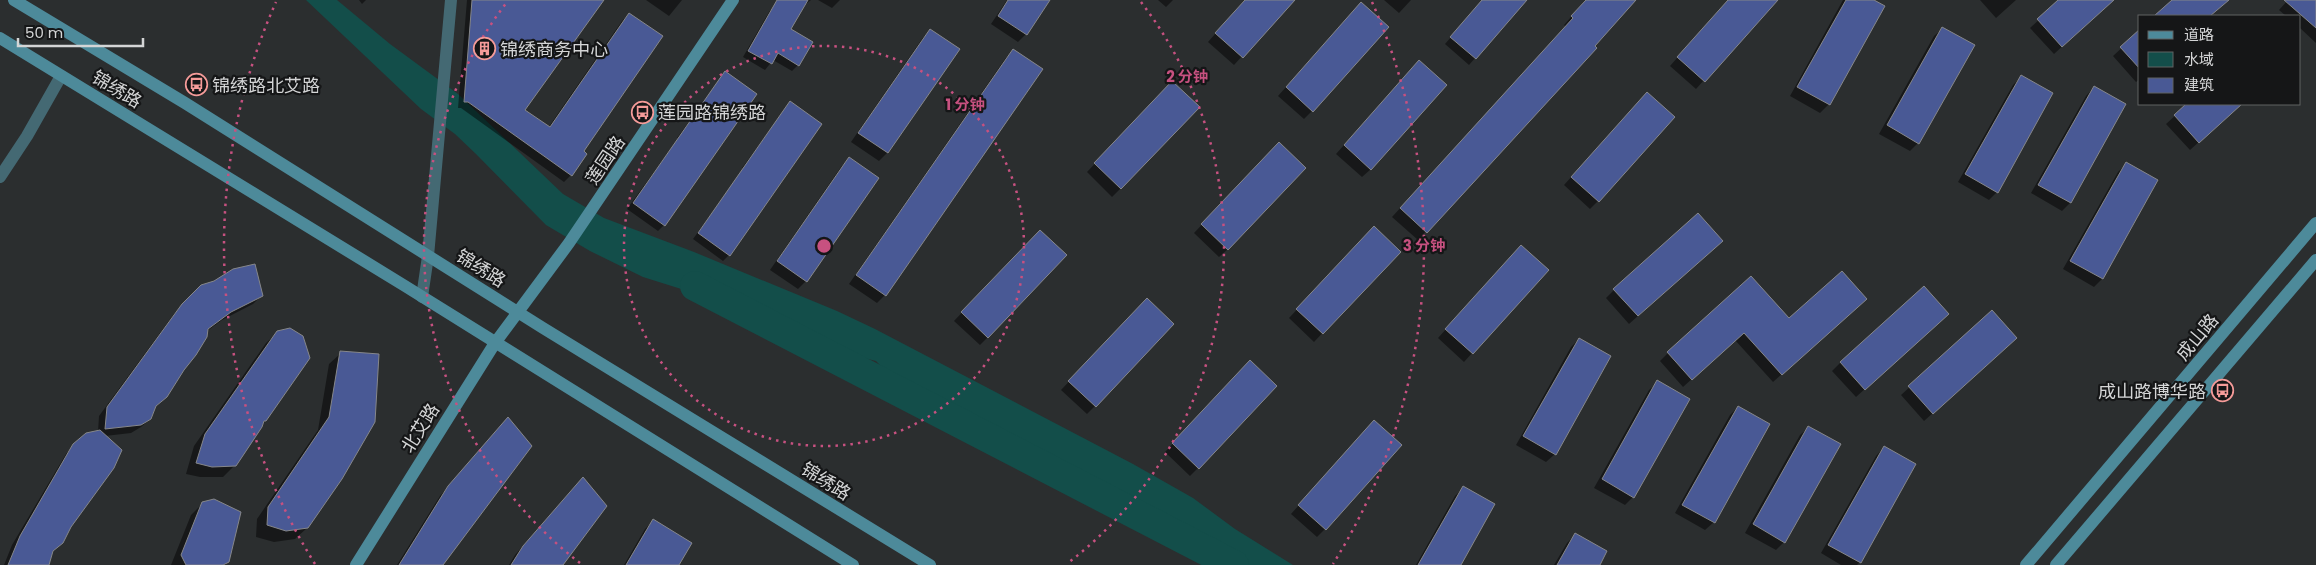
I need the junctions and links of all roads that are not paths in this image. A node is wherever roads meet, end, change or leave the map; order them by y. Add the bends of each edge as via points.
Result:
1 (14, 0) edge
2 (452, 0) edge
3 (733, 0) edge
4 (0, 38) edge
5 (62, 76) junction
6 (0, 177) edge
7 (2316, 223) edge
8 (428, 256) junction
9 (2316, 260) edge
10 (422, 297) junction
11 (517, 311) junction
12 (495, 343) junction
13 (356, 565) edge
14 (853, 565) edge
15 (930, 565) edge
16 (2026, 565) edge
17 (2056, 565) edge

1 - 8 main road, 锦绣路
2 - 8 street
3 - 11 main road, 莲园路 via 594,207
4 - 5 main road, 锦绣路
5 - 6 street
5 - 10 main road, 锦绣路
7 - 16 main road, 成山路
8 - 10 street
8 - 11 main road, 锦绣路
9 - 17 main road
10 - 12 main road, 锦绣路
11 - 12 main road, 北艾路
11 - 15 main road, 锦绣路
12 - 13 main road, 北艾路
12 - 14 main road, 锦绣路

